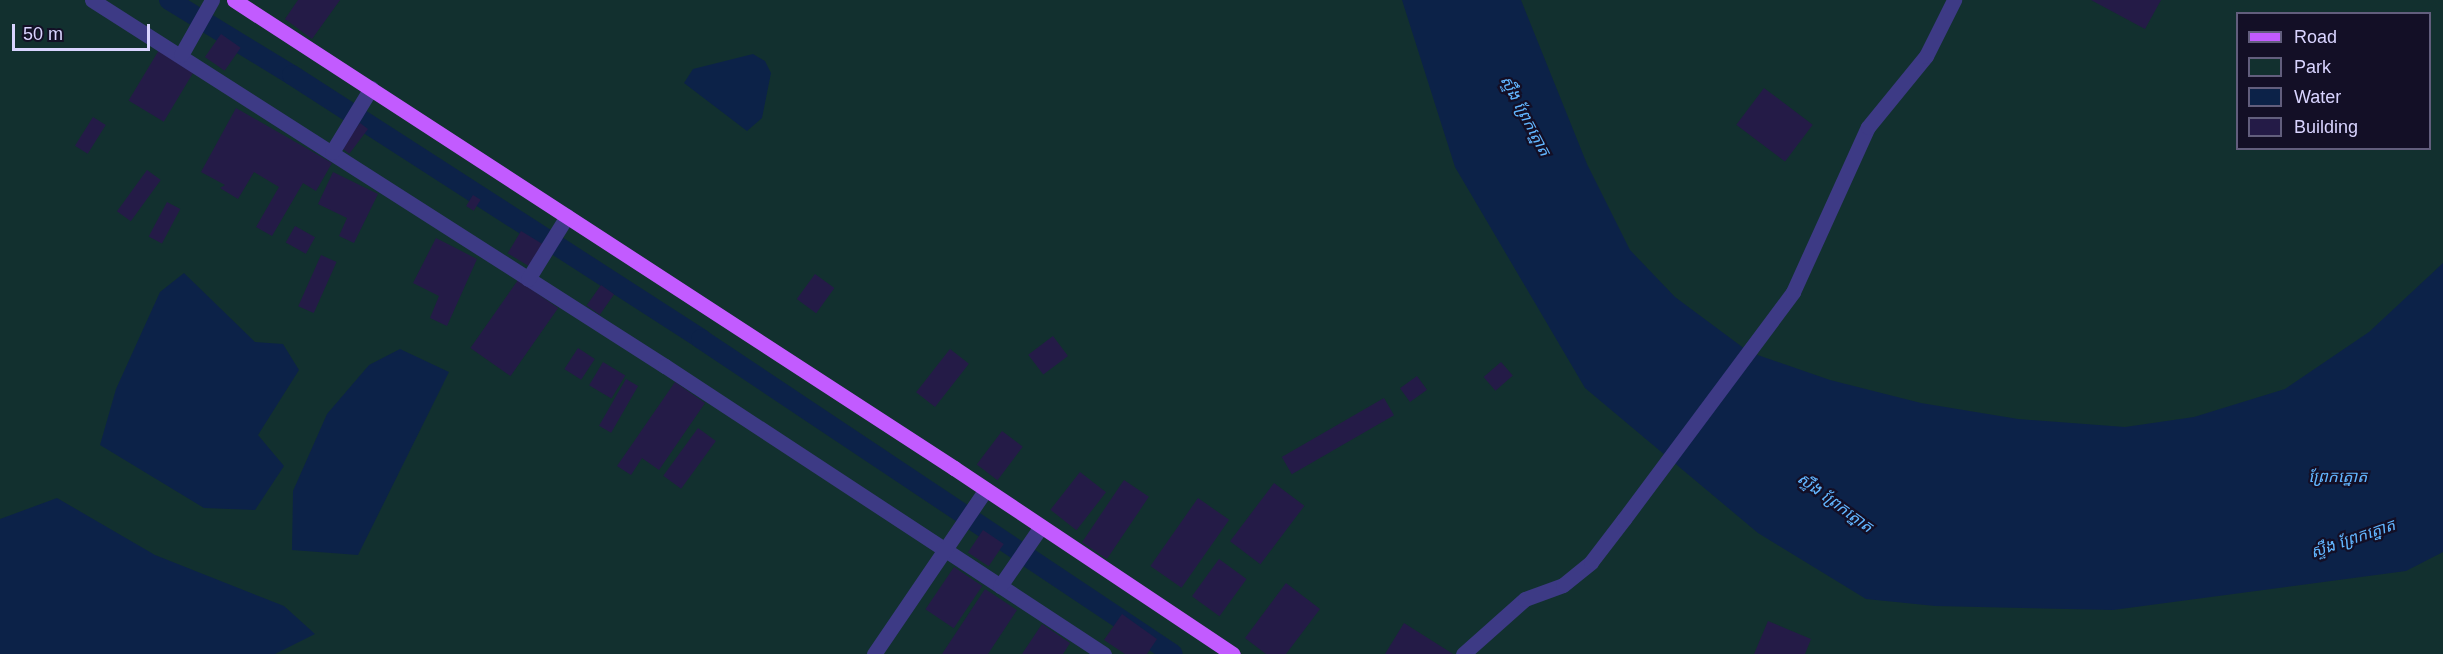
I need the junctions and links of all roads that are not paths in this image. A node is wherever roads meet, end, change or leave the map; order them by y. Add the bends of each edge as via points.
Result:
1 (92, 0) edge
2 (212, 0) edge
3 (234, 0) edge
4 (1954, 0) edge
5 (181, 55) junction
6 (371, 88) junction
7 (332, 152) junction
8 (567, 216) junction
9 (528, 279) junction
10 (986, 489) junction
11 (1040, 528) junction
12 (949, 546) junction
13 (1000, 586) junction
14 (874, 654) edge
15 (1104, 654) edge
16 (1233, 654) edge
17 (1463, 654) edge

1 - 5 street
2 - 5 street
3 - 6 main road
4 - 17 street via 1926,56 1868,127 1793,292 1624,519 1591,562 1563,585 1525,599
5 - 7 street
6 - 7 street
6 - 8 main road
7 - 9 street
8 - 9 street
8 - 10 main road
9 - 12 street
10 - 11 main road
10 - 12 street
11 - 13 street
11 - 16 main road
12 - 13 street
12 - 14 street
13 - 15 street

